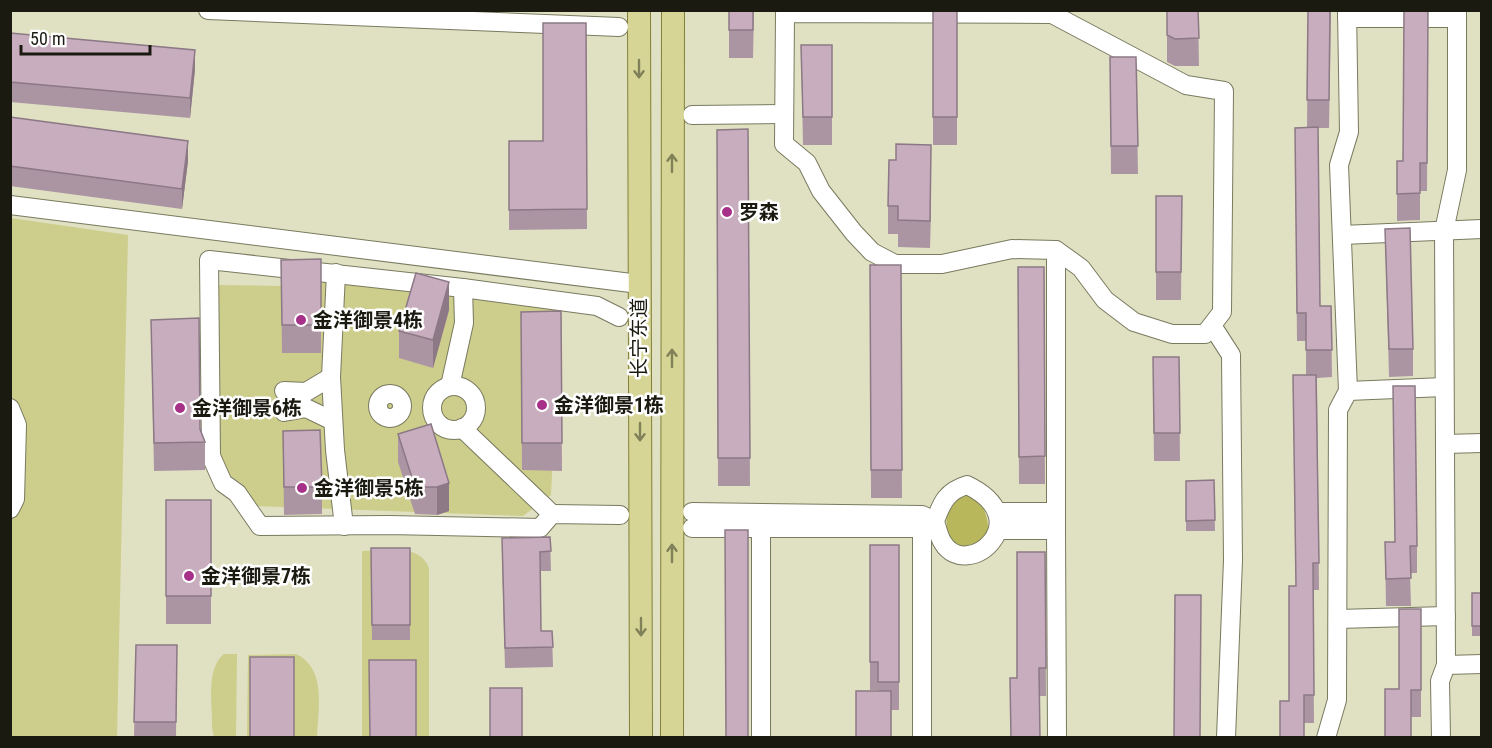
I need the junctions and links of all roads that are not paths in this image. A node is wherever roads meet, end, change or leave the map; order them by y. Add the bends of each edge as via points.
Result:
1 (208, 10) edge
2 (639, 10) edge
3 (673, 10) edge
4 (1347, 14) edge
5 (1457, 14) edge
6 (619, 27) dead end
7 (784, 114) junction
8 (692, 115) dead end
9 (10, 205) edge
10 (1482, 230) edge
11 (1444, 231) junction
12 (1342, 235) junction
13 (1056, 250) junction
14 (336, 273) junction
15 (639, 284) junction
16 (463, 288) junction
17 (619, 317) dead end
18 (1213, 327) junction
19 (332, 377) junction
20 (450, 386) junction
21 (1444, 387) junction
22 (284, 391) dead end
23 (1348, 391) junction
24 (402, 405) dead end
25 (433, 407) junction
26 (10, 408) edge
27 (284, 412) dead end
28 (333, 422) junction
29 (462, 428) junction
30 (1482, 443) edge
31 (1445, 444) junction
32 (10, 509) edge
33 (998, 512) junction
34 (552, 514) junction
35 (620, 515) dead end
36 (1056, 521) junction
37 (928, 524) junction
38 (344, 526) junction
39 (760, 528) junction
40 (998, 530) junction
41 (1446, 615) junction
42 (1338, 619) junction
43 (1482, 664) edge
44 (1446, 665) junction
45 (641, 738) edge
46 (672, 738) edge
47 (760, 738) edge
48 (922, 738) edge
49 (1057, 738) edge
50 (1226, 738) edge
51 (1326, 738) edge
52 (1441, 738) edge

1 - 6 street
2 -> 15 main road, 长宁东道
46 -> 3 main road, 长宁东道
4 - 5 street
4 - 12 street via 1349,132 1340,165
5 - 11 street via 1457,170
7 - 8 street
7 - 13 street via 784,144 807,163 821,190 854,233 872,252 895,264 942,264 1012,249
7 - 18 street via 785,13 1052,14 1186,85 1224,91 1222,312
9 - 15 street
10 - 11 street
11 - 12 street
11 - 21 street
12 - 23 street
13 - 18 street via 1081,268 1104,300 1134,322 1172,334 1205,334
13 - 36 street
14 - 16 street
14 - 19 street
14 - 38 street via 209,260 211,456 223,483 237,493 260,526
15 -> 45 main road, 长宁东道
16 - 17 street via 597,306
16 - 20 street via 464,323
18 - 50 street via 1231,356 1233,560
19 - 22 street via 306,392
19 - 28 street
20 - 25 street via 438,393
20 - 29 street via 464,388 474,398 476,412
21 - 23 street
21 - 31 street
23 - 42 street via 1338,410
24 - 25 street
25 - 29 street via 442,425
26 - 32 street via 17,425 15,499
27 - 28 street via 306,408
28 - 38 street
29 - 34 street
30 - 31 street
31 - 41 street
33 - 36 street
33 - 37 street via 985,494 967,485 954,489 942,500
33 - 40 street
34 - 35 street
34 - 38 street via 540,528
36 - 40 street
36 - 49 street
37 - 39 street
37 - 39 street via 922,515 692,520
37 - 40 street via 956,555 972,556 986,548
37 - 48 street
39 - 47 street
41 - 42 street
41 - 44 street
42 - 51 street via 1337,700
43 - 44 street
44 - 52 street via 1440,681

